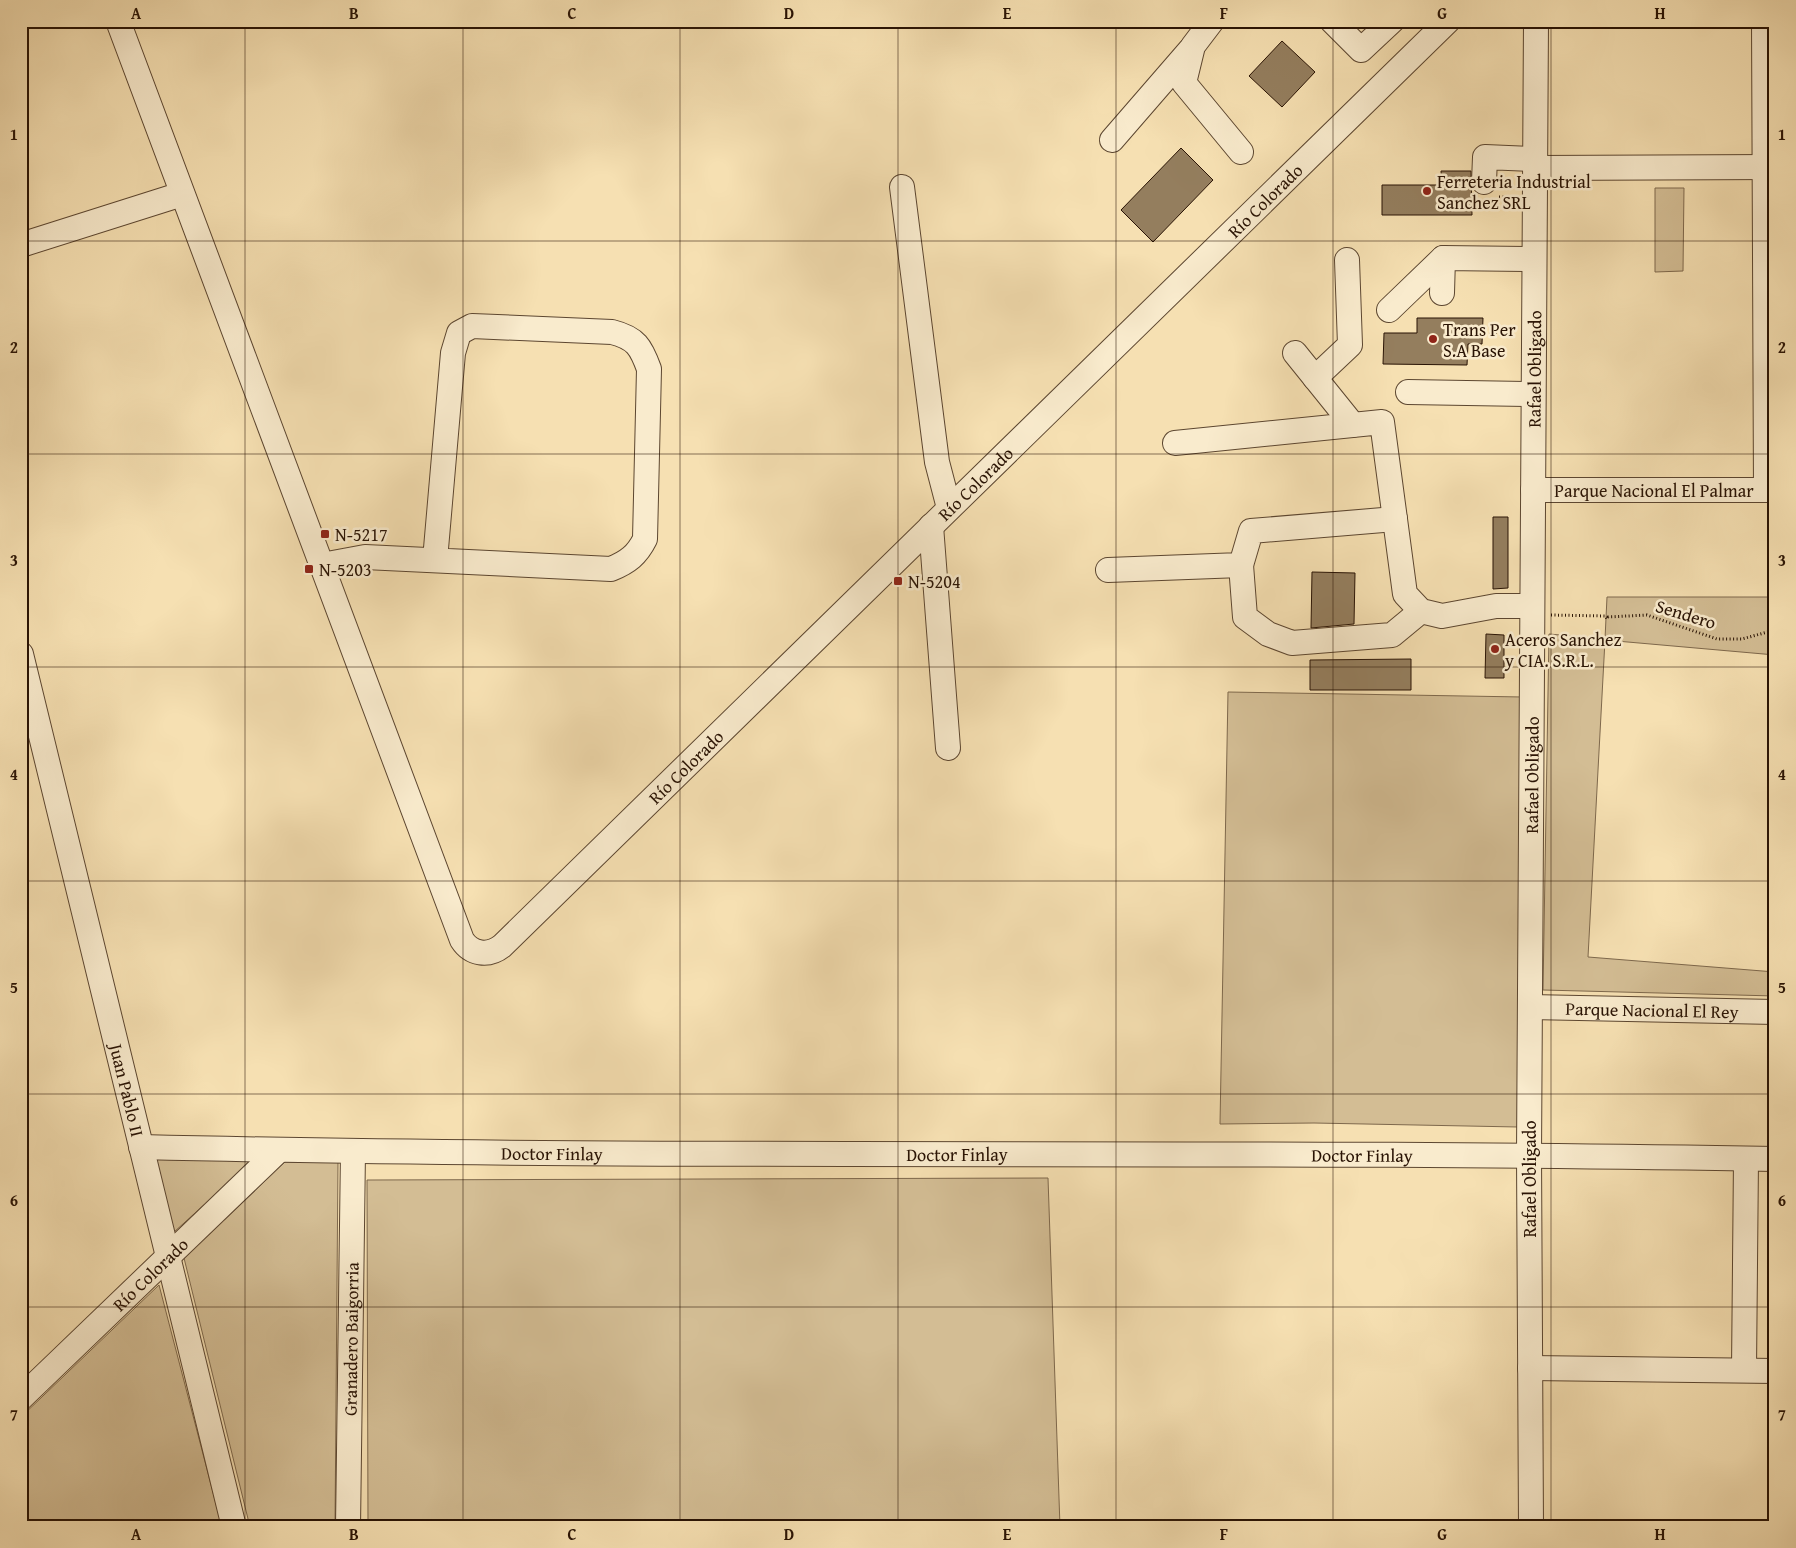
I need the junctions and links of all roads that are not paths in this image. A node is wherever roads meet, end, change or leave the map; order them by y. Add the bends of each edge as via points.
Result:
1 (118, 21) edge
2 (1212, 21) edge
3 (1332, 21) edge
4 (1392, 21) edge
5 (1448, 21) edge
6 (1536, 21) edge
7 (1764, 21) edge
8 (1193, 46) junction
9 (1112, 140) dead end
10 (1241, 152) dead end
11 (1535, 164) junction
12 (1770, 166) edge
13 (902, 187) dead end
14 (1487, 190) road end
15 (182, 194) junction
16 (21, 245) edge
17 (1443, 258) junction
18 (1534, 259) junction
19 (1347, 260) dead end
20 (1442, 293) dead end
21 (1389, 310) dead end
22 (1295, 353) dead end
23 (1315, 378) junction
24 (1408, 392) dead end
25 (1533, 394) junction
26 (1353, 425) junction
27 (1175, 443) dead end
28 (1533, 490) junction
29 (1770, 490) edge
30 (949, 508) junction
31 (1395, 519) junction
32 (930, 526) junction
33 (435, 560) junction
34 (322, 564) junction
35 (1241, 564) junction
36 (1108, 570) dead end
37 (1532, 610) junction
38 (1421, 611) junction
39 (21, 654) edge
40 (948, 748) dead end
41 (1530, 1007) junction
42 (1775, 1012) edge
43 (141, 1147) junction
44 (278, 1150) junction
45 (353, 1151) junction
46 (1529, 1155) junction
47 (1746, 1159) junction
48 (1775, 1159) edge
49 (168, 1258) junction
50 (1530, 1368) junction
51 (1744, 1370) junction
52 (1775, 1371) edge
53 (21, 1398) edge
54 (234, 1527) edge
55 (348, 1527) edge
56 (1531, 1527) edge

1 - 15 street
2 - 8 street
3 - 4 street via 1361,50
5 - 30 street, Río Colorado
6 - 11 street, Rafael Obligado
7 - 12 street
8 - 9 street
8 - 10 street via 1184,83
11 - 12 street
11 - 14 street via 1484,157
11 - 18 street, Rafael Obligado
12 - 29 street
13 - 30 street via 937,462
15 - 16 street
15 - 34 street
17 - 18 street
17 - 20 street
17 - 21 street
18 - 25 street, Rafael Obligado
19 - 23 street via 1350,345
22 - 23 street
23 - 26 street
24 - 25 street
25 - 28 street, Rafael Obligado
26 - 27 street
26 - 31 street via 1382,422
28 - 29 street, Parque Nacional El Palmar
28 - 37 street, Rafael Obligado
30 - 32 street, Río Colorado
31 - 35 street via 1250,531
31 - 38 street via 1405,594
32 - 34 street, Río Colorado via 502,946 491,952 468,948 462,940
32 - 40 street
33 - 33 street via 611,569 638,552 644,539 649,369 642,349 626,336 612,332 472,326 459,333 453,353
33 - 34 street via 365,557
35 - 36 street
35 - 38 street via 1246,617 1268,634 1292,643 1392,635
37 - 38 street via 1496,606 1442,616
37 - 41 street, Rafael Obligado
39 - 43 street, Juan Pablo II
41 - 42 street, Parque Nacional El Rey
41 - 46 street, Rafael Obligado
43 - 44 street, Doctor Finlay
43 - 49 street, Juan Pablo II
44 - 45 street, Doctor Finlay
44 - 49 street, Río Colorado
45 - 46 street, Doctor Finlay
45 - 55 street, Granadero Baigorria
46 - 47 street, Doctor Finlay
46 - 50 street, Rafael Obligado
47 - 48 street, Doctor Finlay
47 - 51 street
49 - 53 street, Río Colorado
49 - 54 street, Juan Pablo II
50 - 51 street
50 - 56 street, Rafael Obligado
51 - 52 street

